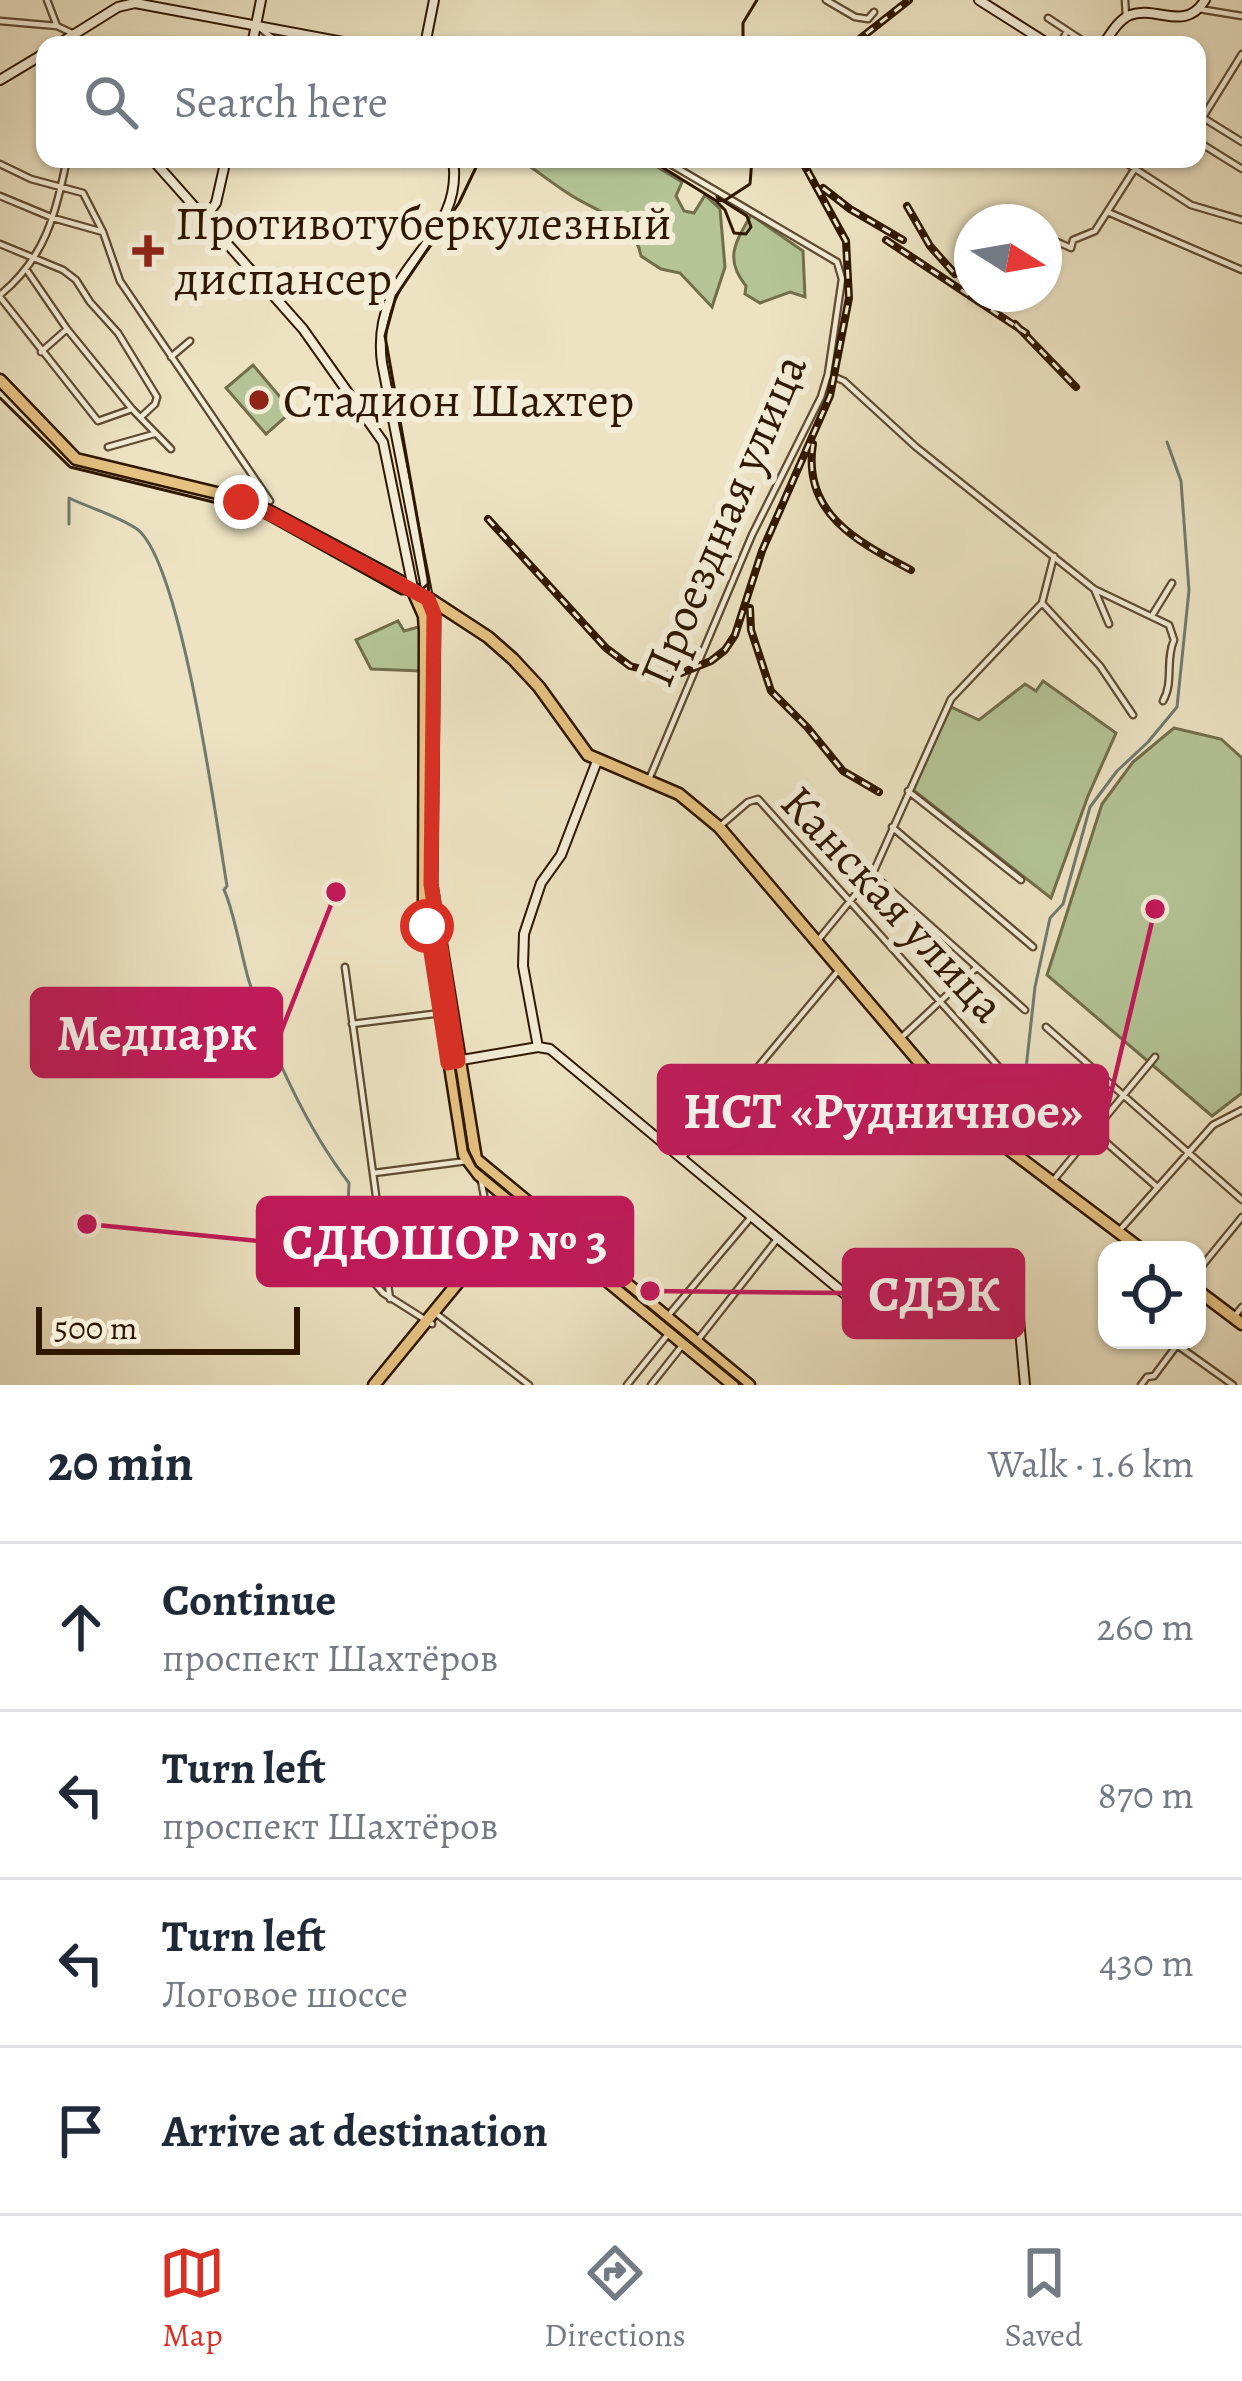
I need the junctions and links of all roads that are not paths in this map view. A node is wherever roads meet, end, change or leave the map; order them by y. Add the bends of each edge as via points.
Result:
1 (47, 0) edge
2 (261, 0) edge
3 (434, 0) edge
4 (826, 0) edge
5 (979, 0) edge
6 (1125, 0) edge
7 (156, 3) edge
8 (1202, 5) edge
9 (874, 12) dead end
10 (1242, 16) edge
11 (1126, 17) junction
12 (1048, 18) dead end
13 (0, 21) edge
14 (256, 25) junction
15 (57, 26) junction
16 (1067, 31) junction
17 (74, 34) junction
18 (71, 36) edge
19 (254, 36) edge
20 (270, 36) edge
21 (312, 36) edge
22 (426, 36) edge
23 (1035, 36) edge
24 (1064, 36) edge
25 (1075, 36) edge
26 (1110, 36) edge
27 (1242, 54) edge
28 (36, 58) edge
29 (0, 80) edge
30 (1206, 107) edge
31 (1206, 120) edge
32 (1242, 142) edge
33 (1206, 147) edge
34 (2, 165) edge
35 (66, 168) edge
36 (160, 168) edge
37 (224, 168) edge
38 (454, 168) edge
39 (677, 168) edge
40 (1134, 168) joint
41 (1242, 169) edge
42 (0, 177) edge
43 (61, 188) junction
44 (0, 196) edge
45 (1108, 212) junction
46 (53, 218) junction
47 (205, 218) junction
48 (1242, 220) edge
49 (103, 232) junction
50 (0, 244) edge
51 (1062, 244) edge
52 (34, 259) junction
53 (1242, 270) edge
54 (28, 272) junction
55 (0, 296) edge
56 (67, 329) junction
57 (190, 341) dead end
58 (41, 352) junction
59 (171, 357) junction
60 (828, 374) junction
61 (0, 382) edge
62 (132, 409) junction
63 (142, 416) junction
64 (154, 431) junction
65 (397, 442) junction
66 (108, 447) dead end
67 (385, 448) junction
68 (171, 449) dead end
69 (271, 501) dead end
70 (1054, 556) junction
71 (1172, 584) dead end
72 (1094, 589) junction
73 (413, 591) junction
74 (428, 599) junction
75 (1042, 603) junction
76 (1153, 614) junction
77 (424, 616) junction
78 (1109, 624) dead end
79 (1163, 701) dead end
80 (1132, 715) dead end
81 (597, 761) junction
82 (648, 782) junction
83 (908, 791) junction
84 (718, 827) junction
85 (892, 827) junction
86 (821, 828) dead end
87 (873, 874) junction
88 (1021, 880) dead end
89 (853, 901) junction
90 (815, 943) junction
91 (1033, 947) dead end
92 (345, 967) dead end
93 (977, 967) junction
94 (838, 971) junction
95 (941, 1000) junction
96 (1025, 1010) dead end
97 (441, 1013) junction
98 (352, 1024) junction
99 (1046, 1027) dead end
100 (898, 1041) junction
101 (542, 1048) junction
102 (1155, 1057) dead end
103 (453, 1062) junction
104 (1036, 1081) dead end
105 (1015, 1085) dead end
106 (1124, 1098) junction
107 (1242, 1110) edge
108 (1094, 1133) junction
109 (1189, 1151) junction
110 (682, 1158) junction
111 (467, 1161) junction
112 (374, 1173) junction
113 (479, 1175) junction
114 (1052, 1182) junction
115 (1157, 1187) junction
116 (1242, 1200) edge
117 (524, 1206) junction
118 (752, 1216) junction
119 (1242, 1217) edge
120 (1118, 1232) junction
121 (383, 1238) junction
122 (778, 1238) junction
123 (1130, 1241) edge
124 (346, 1249) junction
125 (1206, 1261) edge
126 (329, 1264) dead end
127 (472, 1267) junction
128 (1206, 1297) edge
129 (390, 1300) junction
130 (1242, 1306) edge
131 (433, 1318) junction
132 (1238, 1321) edge
133 (665, 1326) junction
134 (690, 1346) junction
135 (1154, 1376) junction
136 (377, 1385) edge
137 (529, 1385) edge
138 (627, 1385) edge
139 (651, 1385) edge
140 (734, 1385) edge
141 (749, 1385) edge
142 (1025, 1385) edge
143 (1141, 1385) edge
144 (1167, 1385) edge
145 (1233, 1385) edge

1 - 15 street
2 - 14 main road
3 - 22 main road
4 - 9 street via 860,19
5 - 23 main road
6 - 11 street
7 - 14 main road
7 - 17 main road via 122,5
8 - 10 street
8 - 11 main road via 1178,18
11 - 26 main road
12 - 16 street
13 - 15 street
14 - 19 main road
14 - 20 street
14 - 21 main road
15 - 17 street
16 - 24 street
16 - 25 street
17 - 18 main road
27 - 30 street
28 - 29 main road
31 - 32 street
33 - 41 street
34 - 42 street
34 - 43 street
35 - 43 street
36 - 47 main road
37 - 47 main road
38 - 65 main road via 449,206 390,293 380,325
39 - 60 street, Проездная улица via 837,262 842,279
40 - 45 street
40 - 48 street via 1191,205
43 - 46 street
43 - 49 street via 83,193
44 - 46 street
45 - 51 street via 1071,248
45 - 53 street
46 - 49 street
46 - 52 street
47 - 67 main road via 303,329
49 - 59 street via 120,281
50 - 52 street
52 - 54 street
52 - 63 street via 76,280 118,333 157,397
54 - 55 street
54 - 56 street
55 - 58 street
56 - 58 street
56 - 62 street
57 - 59 street
58 - 62 street via 98,421
59 - 69 street
60 - 70 street
60 - 82 street, Проездная улица
61 - 73 main road via 75,463 249,505
62 - 63 street
63 - 64 street
64 - 66 street
64 - 68 street
65 - 67 main road
65 - 74 main road
67 - 73 main road
70 - 72 street
70 - 75 street
71 - 76 street
72 - 76 street
72 - 78 street
73 - 74 main road
73 - 77 main road
74 - 77 main road
74 - 81 main road via 513,659
74 - 103 main road via 431,884
75 - 80 street
75 - 83 street via 951,699
76 - 79 street via 1174,640
77 - 97 main road via 423,885
81 - 82 main road
81 - 101 main road via 524,934
82 - 84 main road via 687,799
83 - 85 street
83 - 88 street
84 - 89 street, Канская улица via 758,800
84 - 90 main road
85 - 87 street
85 - 91 street
86 - 87 street
87 - 89 street
87 - 93 street
89 - 90 street
89 - 95 street, Канская улица
90 - 94 main road
92 - 98 street
93 - 95 street
93 - 96 street
94 - 100 main road
94 - 110 street
95 - 100 street
95 - 105 street, Канская улица
97 - 98 street
97 - 103 main road
98 - 112 street
99 - 106 street
100 - 114 main road via 966,1118
101 - 103 main road
101 - 110 main road
102 - 106 street
103 - 111 main road
103 - 117 main road via 476,1159
104 - 108 street
106 - 108 street
106 - 109 street
107 - 109 street
108 - 114 street
108 - 115 street
109 - 115 street
109 - 116 street
110 - 118 main road
111 - 112 street
111 - 113 main road
112 - 121 street
113 - 117 main road
113 - 127 street via 487,1212
114 - 120 main road
115 - 120 street
117 - 127 main road
117 - 131 main road
117 - 133 main road
118 - 122 main road
118 - 133 street
119 - 125 street
120 - 123 main road
121 - 124 street
121 - 129 street
122 - 134 street
122 - 142 main road via 882,1322 1020,1320
124 - 126 street
124 - 129 street
127 - 131 main road
128 - 132 main road
129 - 131 street
130 - 132 street
131 - 136 main road
131 - 137 street
133 - 134 main road
133 - 138 street
134 - 139 street
134 - 140 main road
134 - 141 main road
135 - 143 street
135 - 144 street
135 - 145 street via 1177,1345

